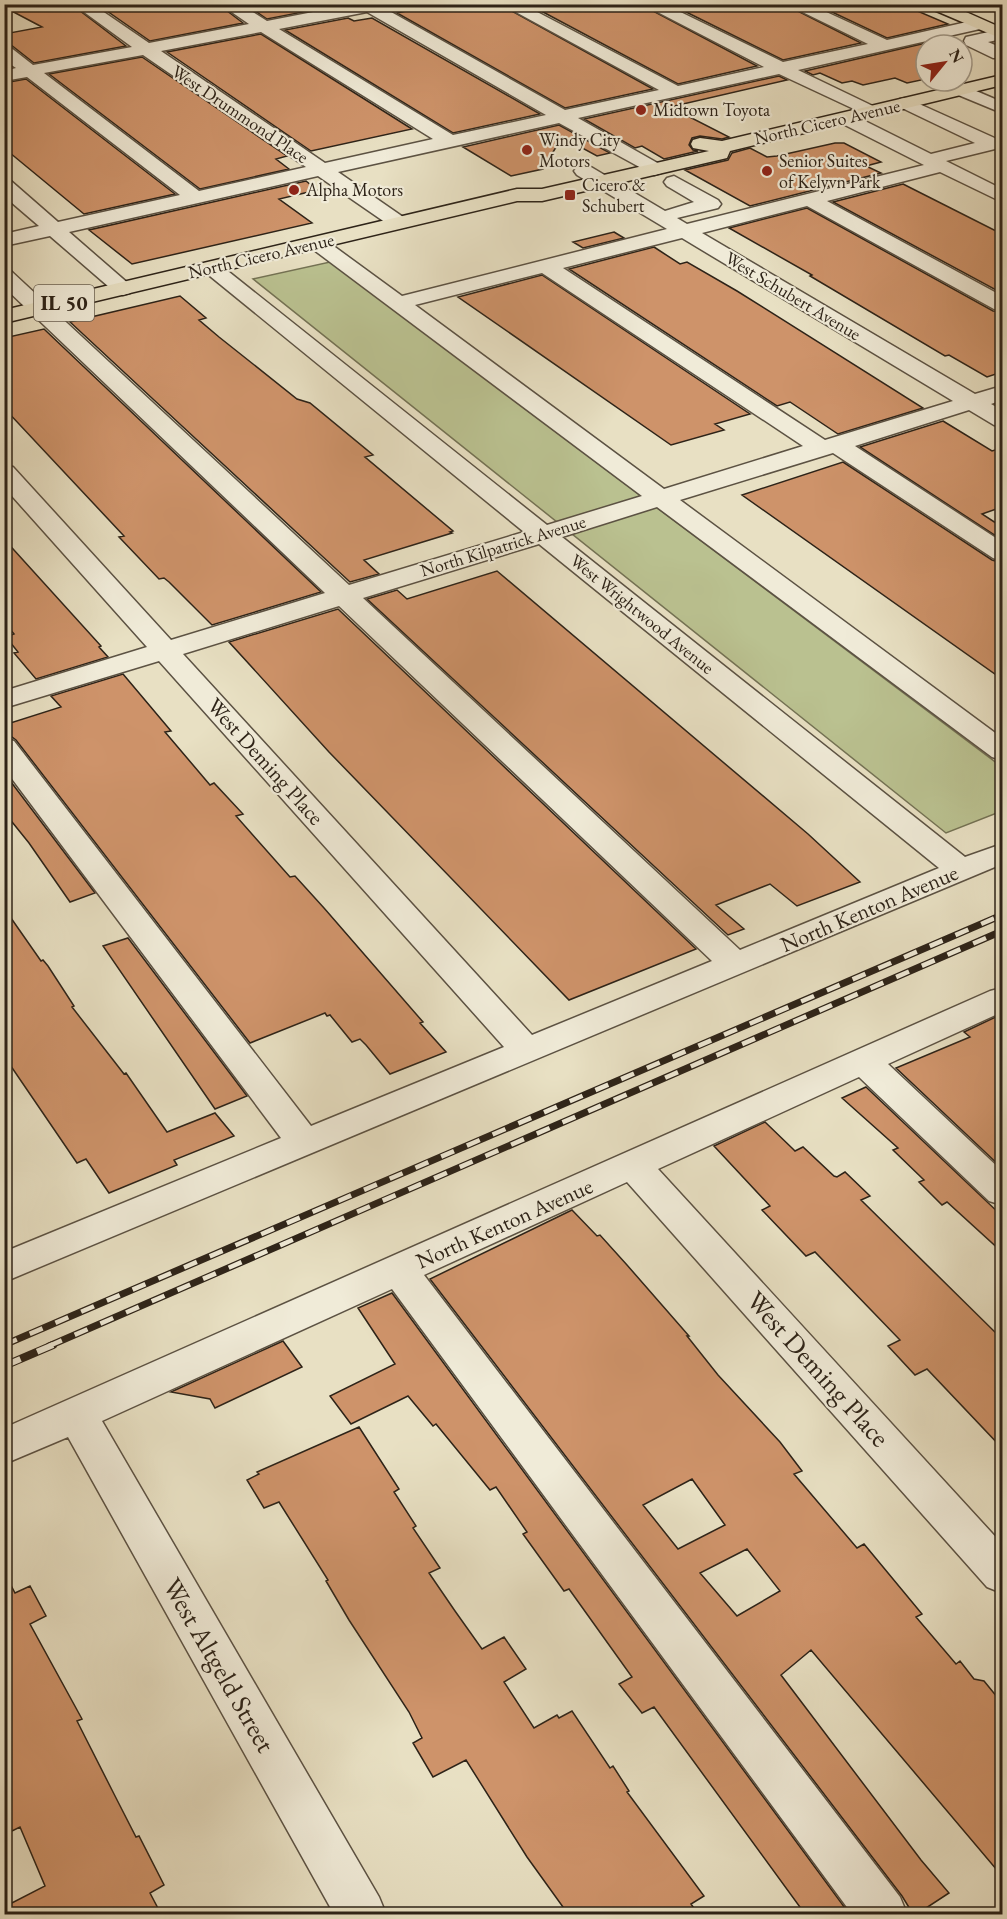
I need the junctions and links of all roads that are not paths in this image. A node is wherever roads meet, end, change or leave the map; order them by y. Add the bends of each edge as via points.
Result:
1 (81, 4) edge
2 (228, 4) edge
3 (509, 4) edge
4 (650, 4) edge
5 (794, 4) edge
6 (933, 4) edge
7 (990, 4) edge
8 (372, 5) edge
9 (1002, 10) edge
10 (980, 24) junction
11 (264, 27) junction
12 (1002, 33) edge
13 (885, 45) junction
14 (981, 46) junction
15 (974, 48) edge
16 (146, 49) junction
17 (4, 51) edge
18 (1001, 55) edge
19 (781, 68) junction
20 (31, 71) junction
21 (4, 76) edge
22 (810, 82) junction
23 (980, 82) edge
24 (785, 87) dead end
25 (675, 91) junction
26 (1002, 99) edge
27 (906, 103) junction
28 (1002, 108) edge
29 (872, 112) junction
30 (562, 116) junction
31 (845, 118) junction
32 (449, 141) junction
33 (997, 143) edge
34 (722, 147) junction
35 (636, 159) junction
36 (935, 163) junction
37 (654, 169) junction
38 (321, 170) junction
39 (592, 176) junction
40 (674, 182) dead end
41 (4, 185) edge
42 (1002, 196) edge
43 (195, 198) junction
44 (809, 199) junction
45 (660, 217) junction
46 (399, 223) junction
47 (54, 229) junction
48 (684, 231) junction
49 (4, 240) edge
50 (317, 243) junction
51 (546, 266) junction
52 (212, 268) junction
53 (4, 275) edge
54 (123, 289) junction
55 (398, 303) junction
56 (1002, 304) edge
57 (40, 308) junction
58 (4, 317) edge
59 (1002, 393) edge
60 (972, 402) junction
61 (1002, 420) edge
62 (829, 446) junction
63 (4, 472) edge
64 (661, 498) junction
65 (543, 534) junction
66 (1002, 553) edge
67 (344, 596) junction
68 (165, 651) junction
69 (4, 700) edge
70 (4, 747) edge
71 (1002, 752) edge
72 (1002, 853) edge
73 (961, 870) junction
74 (735, 964) junction
75 (1002, 999) edge
76 (526, 1050) junction
77 (864, 1062) junction
78 (304, 1143) junction
79 (633, 1165) junction
80 (1002, 1192) edge
81 (4, 1268) edge
82 (399, 1270) junction
83 (77, 1415) junction
84 (4, 1447) edge
85 (1002, 1574) edge
86 (361, 1914) edge
87 (882, 1914) edge

1 - 16 street, West Drummond Place
2 - 11 street
3 - 25 street
4 - 19 street
5 - 13 street
6 - 10 main road
7 - 9 street
8 - 11 street
8 - 30 street
10 - 12 main road
10 - 13 street
11 - 16 street
11 - 32 street
12 - 14 street via 972,40
13 - 19 street
14 - 15 street
14 - 18 street
16 - 20 street
16 - 38 street, West Drummond Place
17 - 20 street
19 - 22 street
19 - 25 street
20 - 21 street
20 - 43 street
22 - 24 street
22 - 29 street
23 - 26 street
23 - 27 main road, North Cicero Avenue / IL 50
23 - 28 street
25 - 30 street
27 - 29 main road, North Cicero Avenue / IL 50
27 - 33 street
29 - 31 main road, North Cicero Avenue / IL 50
30 - 32 street
30 - 35 street
31 - 34 main road, North Cicero Avenue / IL 50
31 - 36 street
32 - 38 street
33 - 36 street
34 - 35 main road, North Cicero Avenue / IL 50 via 700,144
34 - 37 main road, North Cicero Avenue / IL 50 via 720,154
35 - 37 street
35 - 39 main road, North Cicero Avenue / IL 50
36 - 42 street
36 - 44 street
37 - 39 main road, North Cicero Avenue / IL 50
38 - 43 street
38 - 46 street, West Drummond Place
39 - 45 street, West Schubert Avenue
39 - 46 main road, North Cicero Avenue / IL 50 via 542,195 517,195
40 - 45 street via 711,204
41 - 47 street
43 - 47 street
44 - 48 street
44 - 56 street
45 - 48 street, West Schubert Avenue
46 - 50 main road, North Cicero Avenue / IL 50
47 - 49 street
47 - 54 street
48 - 51 street
48 - 60 street, West Schubert Avenue
50 - 52 main road, North Cicero Avenue / IL 50
50 - 55 street
51 - 55 street
51 - 62 street
52 - 54 main road, North Cicero Avenue / IL 50
52 - 65 street, West Wrightwood Avenue
53 - 57 street
54 - 57 main road, North Cicero Avenue / IL 50
55 - 64 street
57 - 58 main road, North Cicero Avenue / IL 50
57 - 67 street
59 - 60 street, North Kilpatrick Avenue
60 - 61 street, West Schubert Avenue
60 - 62 street, North Kilpatrick Avenue
62 - 64 street, North Kilpatrick Avenue
62 - 66 street
63 - 68 street, West Deming Place
64 - 65 street, North Kilpatrick Avenue
64 - 71 street
65 - 67 street, North Kilpatrick Avenue
65 - 73 street, West Wrightwood Avenue
67 - 68 street, North Kilpatrick Avenue
67 - 74 street
68 - 69 street, North Kilpatrick Avenue
68 - 76 street, West Deming Place
70 - 78 street
72 - 73 street, North Kenton Avenue
73 - 74 street, North Kenton Avenue
74 - 76 street, North Kenton Avenue
75 - 77 street, North Kenton Avenue
76 - 78 street, North Kenton Avenue
77 - 79 street, North Kenton Avenue
77 - 80 street
78 - 81 street, North Kenton Avenue
79 - 82 street, North Kenton Avenue
79 - 85 street, West Deming Place
82 - 83 street, North Kenton Avenue
82 - 87 street
83 - 84 street, North Kenton Avenue
83 - 86 street, West Altgeld Street

